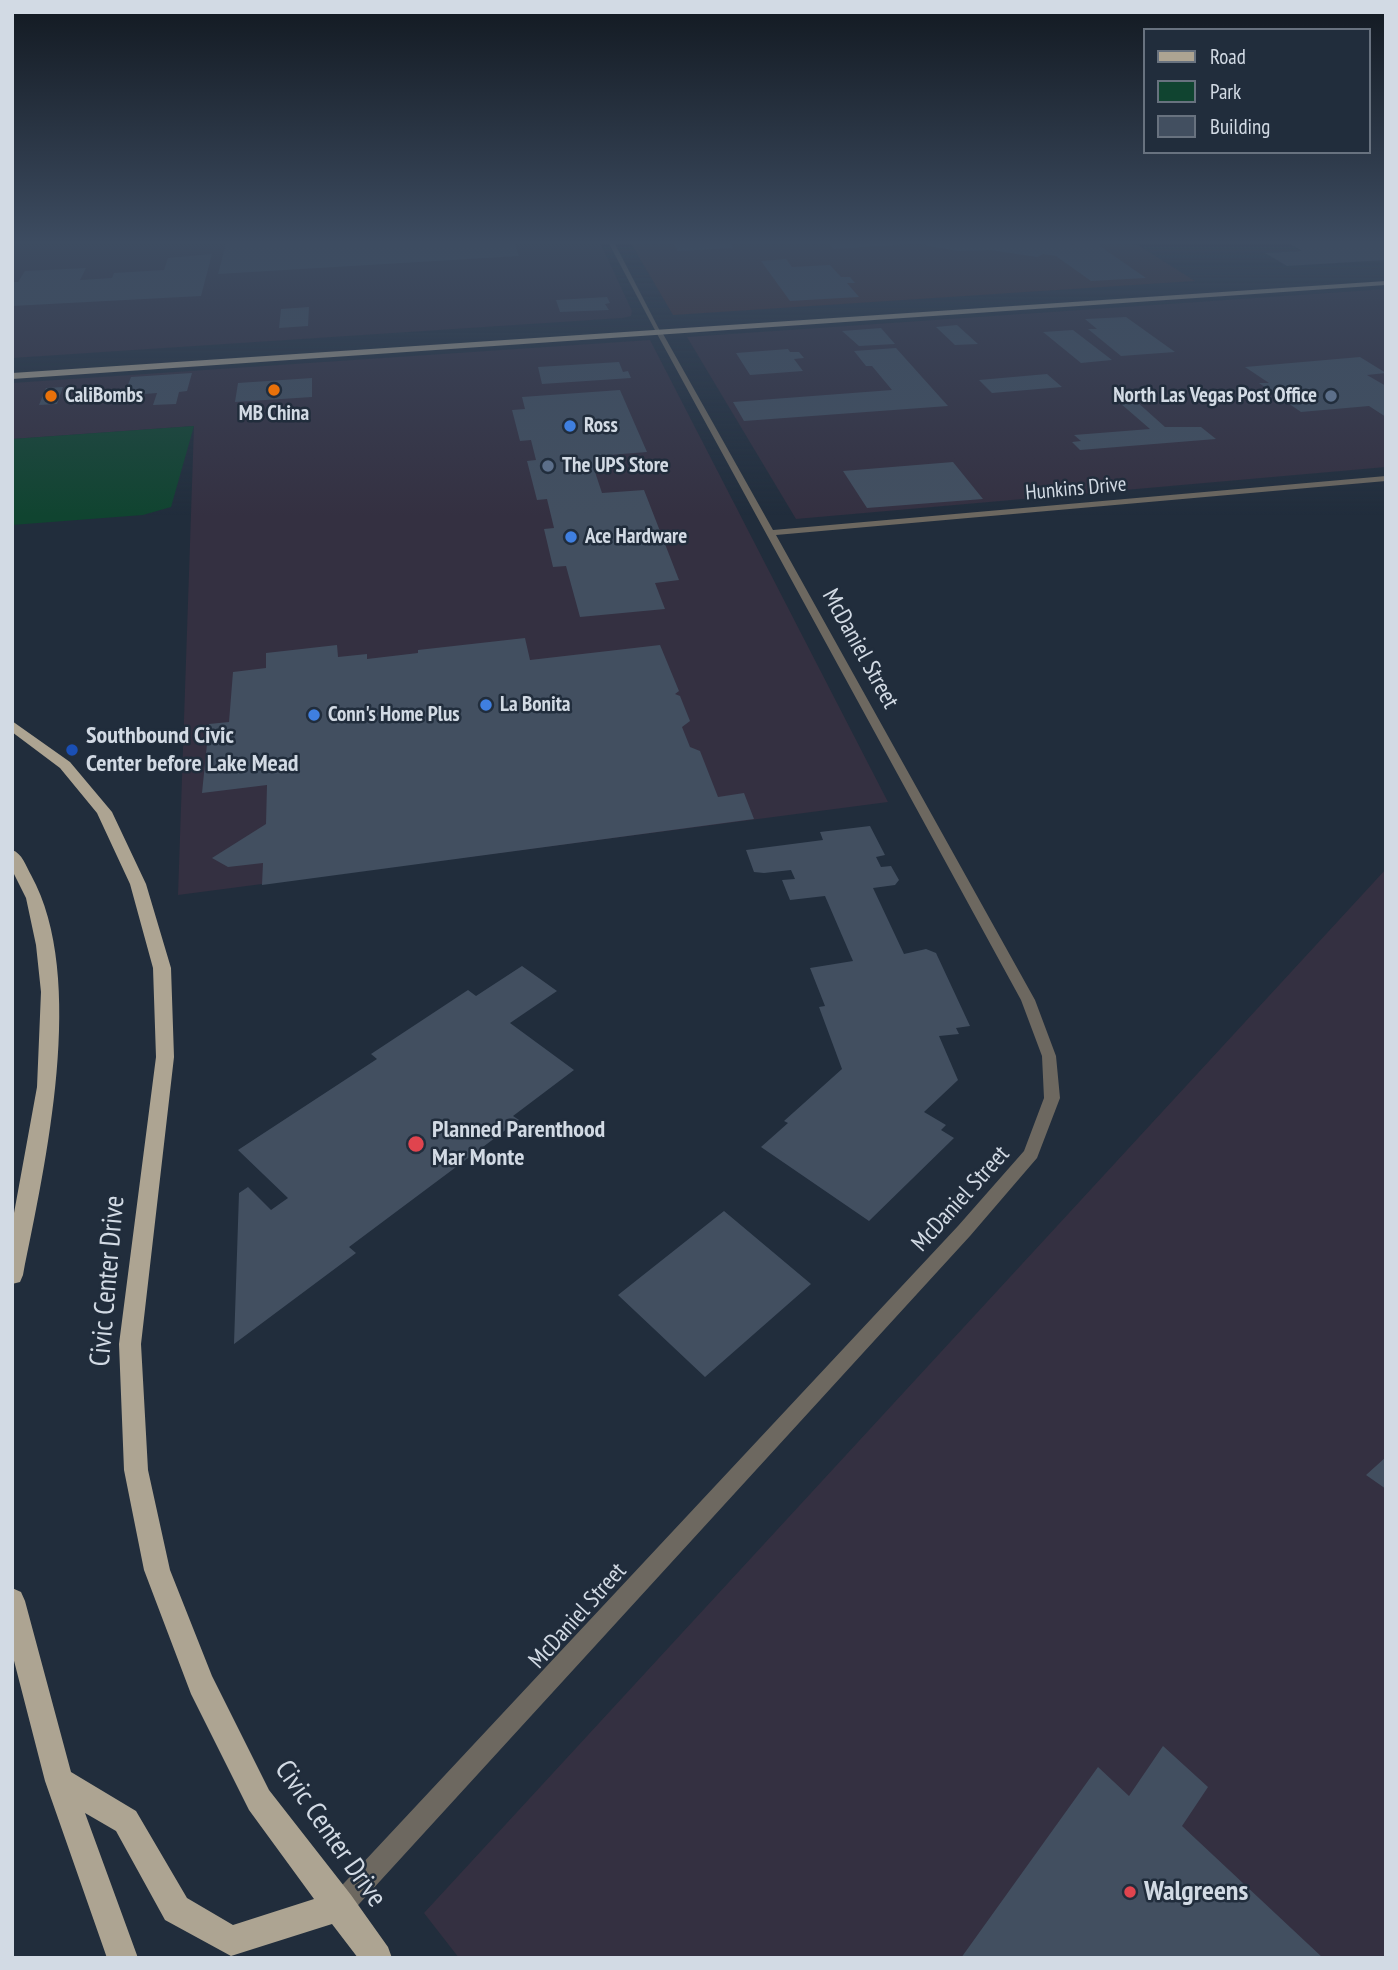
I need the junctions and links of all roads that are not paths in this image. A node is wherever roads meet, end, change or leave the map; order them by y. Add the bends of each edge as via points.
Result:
1 (563, 332) edge
2 (658, 332) edge
3 (221, 351) dead end
4 (219, 362) junction
5 (12, 376) edge
6 (1386, 478) edge
7 (770, 533) junction
8 (12, 725) edge
9 (12, 855) edge
10 (12, 1275) edge
11 (12, 1601) edge
12 (59, 1781) junction
13 (340, 1906) junction
14 (123, 1958) edge
15 (377, 1958) edge

1 - 4 main road
2 - 7 street, McDaniel Street
3 - 4 main road
4 - 5 main road
6 - 7 street, Hunkins Drive
7 - 13 street, McDaniel Street via 1028,1000 1049,1056 1052,1098 1031,1154 964,1231
8 - 13 main road, Civic Center Drive via 65,765 104,812 138,884 162,968 165,1057 130,1344 136,1470 157,1570 201,1684 259,1800
9 - 10 main road via 33,896 48,962 52,1035 41,1133
11 - 12 main road
12 - 13 main road via 125,1821 176,1909 231,1941
12 - 14 main road
13 - 15 main road, Civic Center Drive

